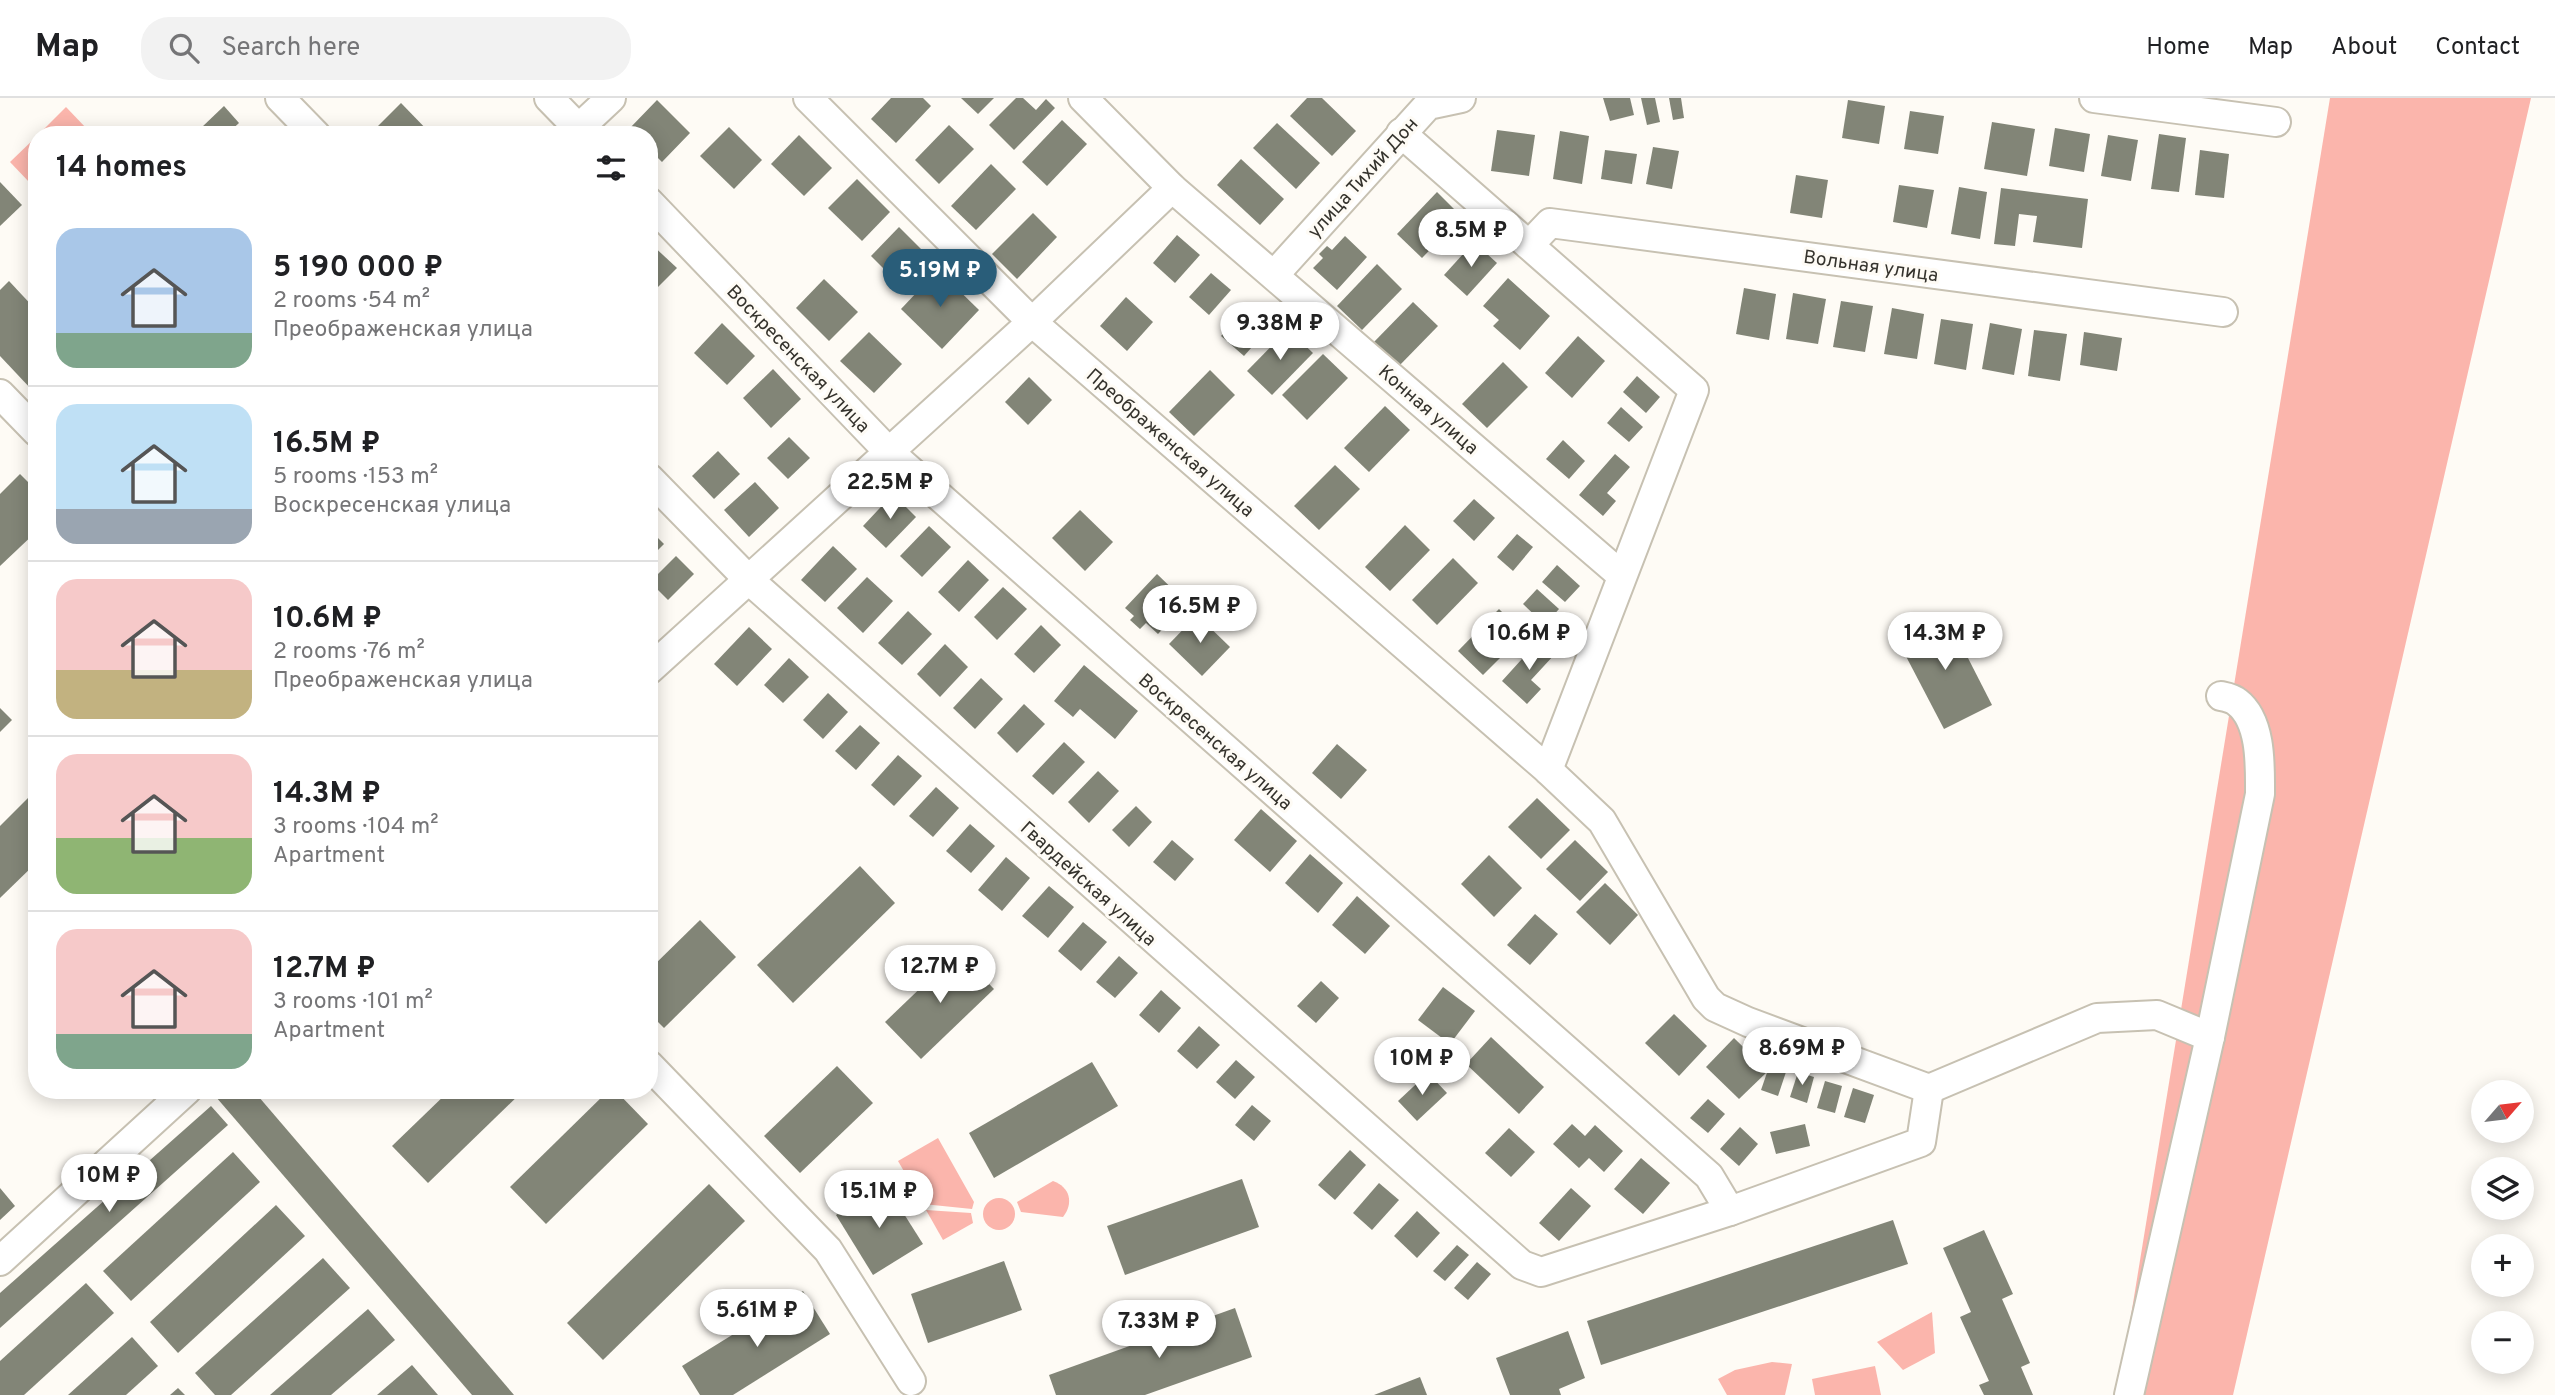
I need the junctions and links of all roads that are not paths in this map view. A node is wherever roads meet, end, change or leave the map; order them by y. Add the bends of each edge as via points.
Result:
1 (280, 98) edge
2 (549, 98) edge
3 (611, 98) edge
4 (808, 98) edge
5 (1083, 98) edge
6 (1461, 98) edge
7 (2094, 98) edge
8 (2276, 122) dead end
9 (307, 126) edge
10 (577, 126) edge
11 (586, 126) edge
12 (1401, 132) junction
13 (1172, 188) junction
14 (658, 211) edge
15 (1529, 245) junction
16 (1274, 275) junction
17 (2223, 312) dead end
18 (1032, 322) junction
19 (0, 394) edge
20 (28, 423) edge
21 (888, 451) junction
22 (658, 487) edge
23 (1621, 575) junction
24 (748, 579) junction
25 (658, 662) edge
26 (2221, 696) dead end
27 (1548, 770) junction
28 (2210, 1037) junction
29 (658, 1074) edge
30 (1929, 1089) junction
31 (177, 1099) edge
32 (1730, 1211) junction
33 (0, 1261) edge
34 (911, 1381) dead end
35 (2129, 1395) edge

1 - 9 street
2 - 10 street
3 - 11 street
4 - 18 street, Преображенская улица
5 - 13 street, Конная улица
6 - 12 street, улица Тихий Дон via 1428,105
7 - 8 street
12 - 15 street
12 - 16 street, улица Тихий Дон
13 - 16 street, Конная улица
13 - 18 street
14 - 21 street, Воскресенская улица
15 - 17 street, Вольная улица via 1549,223
15 - 23 street via 1694,390
16 - 23 street, Конная улица
18 - 21 street
18 - 27 street, Преображенская улица
19 - 20 street
21 - 24 street
21 - 32 street, Воскресенская улица via 1709,1175
22 - 24 street, Гвардейская улица
23 - 27 street
24 - 25 street
24 - 32 street, Гвардейская улица via 1522,1265 1541,1272
26 - 28 street via 2237,701 2253,727 2260,794
27 - 30 street, Преображенская улица via 1602,821 1715,1007
28 - 30 street via 2157,1015 2098,1018
28 - 35 street
29 - 34 street via 828,1250
30 - 32 street via 1921,1142
31 - 33 street

